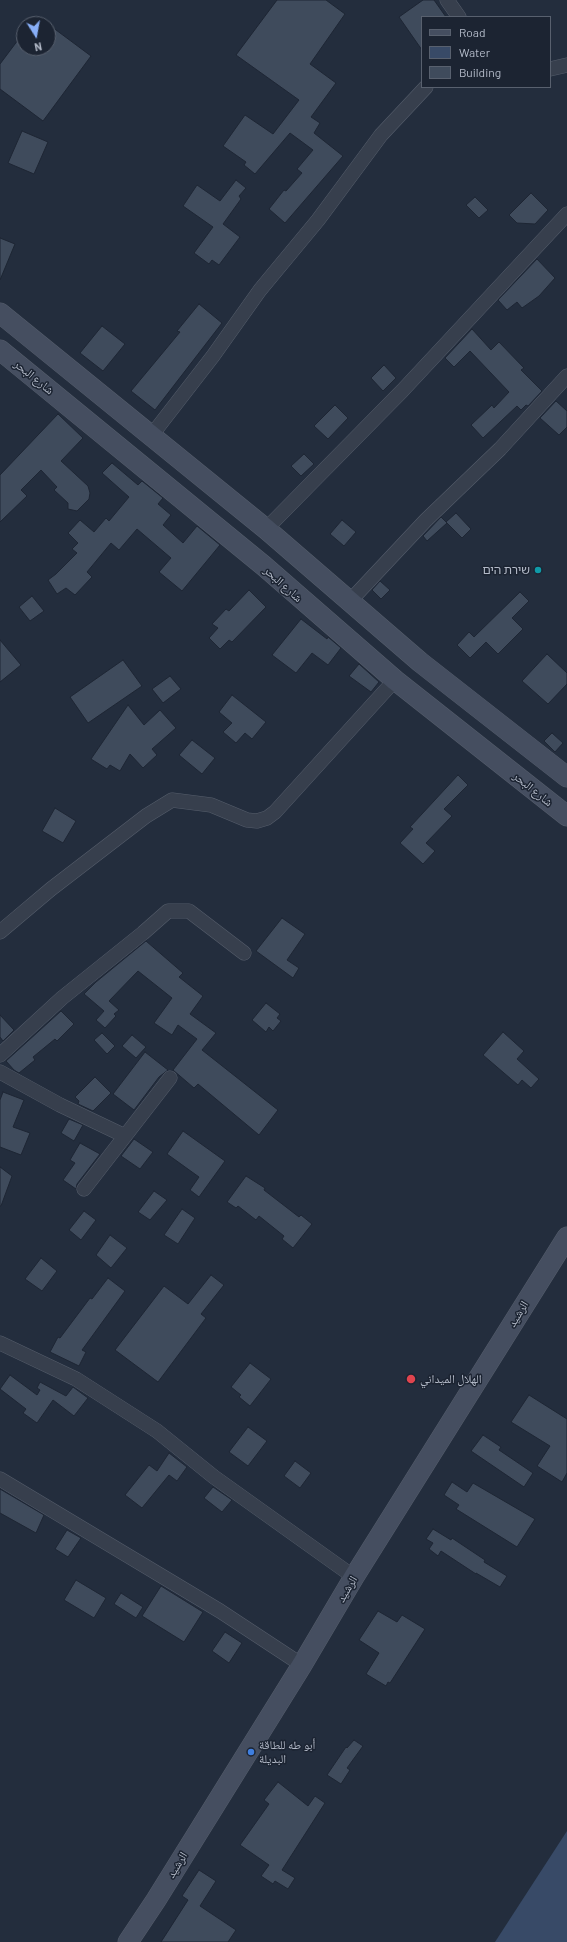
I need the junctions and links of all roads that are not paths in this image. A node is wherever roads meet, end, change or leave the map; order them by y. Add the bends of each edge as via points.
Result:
1 (447, 0) edge
2 (457, 16) edge
3 (567, 65) edge
4 (551, 69) edge
5 (425, 88) edge
6 (567, 214) edge
7 (0, 313) edge
8 (0, 350) edge
9 (567, 376) edge
10 (151, 436) junction
11 (266, 529) junction
12 (350, 601) junction
13 (395, 680) junction
14 (567, 777) edge
15 (567, 816) edge
16 (0, 932) edge
17 (244, 953) dead end
18 (0, 1055) edge
19 (0, 1072) edge
20 (170, 1078) dead end
21 (124, 1135) junction
22 (84, 1189) dead end
23 (567, 1237) edge
24 (0, 1343) edge
25 (0, 1479) edge
26 (354, 1577) junction
27 (302, 1665) junction
28 (128, 1942) edge

1 - 2 street
3 - 4 street
5 - 10 street via 381,135 318,220 260,290
6 - 11 street via 392,401
7 - 10 main road
8 - 13 main road, شارع البحر via 264,566
9 - 12 street via 500,449 426,520
10 - 11 main road
11 - 12 main road
12 - 14 main road via 420,662
13 - 15 main road, شارع البحر
13 - 16 street via 268,818 247,820 211,805 172,800 146,816
17 - 18 street via 189,911 168,911 62,998
19 - 21 street via 60,1105
20 - 21 street
21 - 22 street
23 - 26 main road, الرشيد
24 - 26 street via 76,1379 157,1431 214,1477
25 - 27 street via 220,1611
26 - 27 main road, الرشيد
27 - 28 main road, الرشيد

